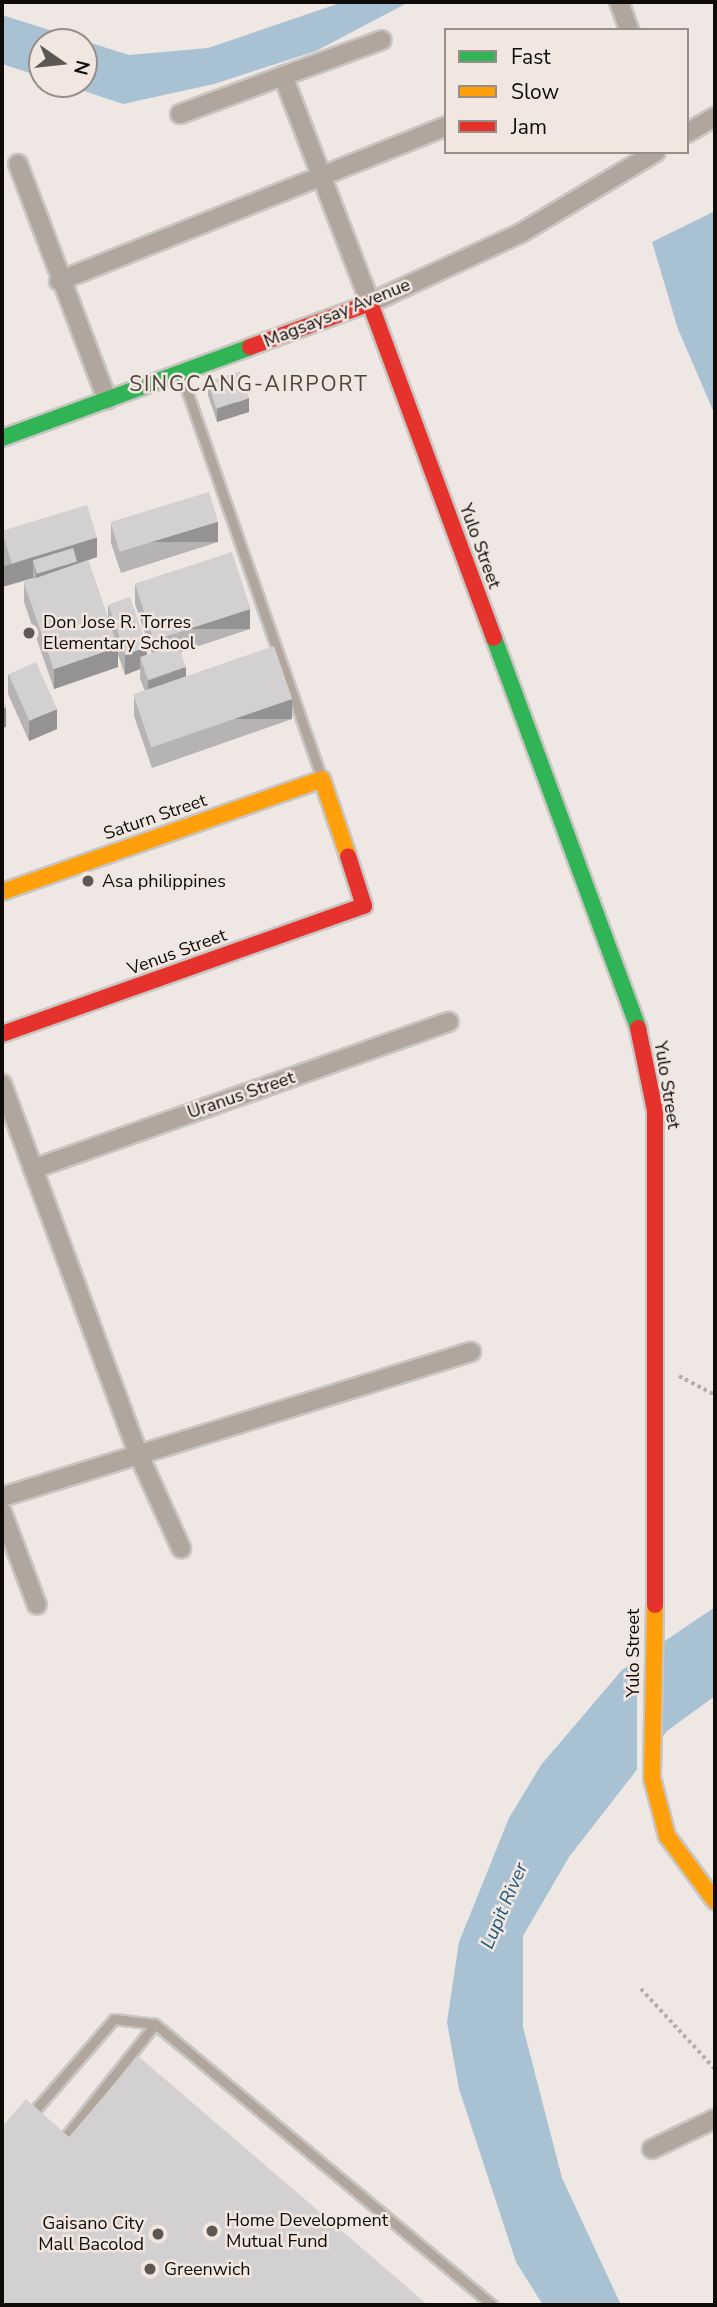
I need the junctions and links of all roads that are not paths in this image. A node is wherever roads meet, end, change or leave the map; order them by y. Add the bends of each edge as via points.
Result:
1 (620, 2) edge
2 (628, 28) edge
3 (382, 40) dead end
4 (283, 76) junction
5 (180, 114) dead end
6 (715, 117) edge
7 (444, 127) edge
8 (689, 133) edge
9 (653, 154) edge
10 (18, 163) dead end
11 (320, 177) junction
12 (59, 281) junction
13 (370, 303) junction
14 (181, 374) junction
15 (107, 400) junction
16 (2, 438) edge
17 (322, 779) junction
18 (2, 892) edge
19 (449, 1022) dead end
20 (2, 1034) edge
21 (2, 1084) edge
22 (33, 1169) junction
23 (471, 1352) dead end
24 (137, 1451) junction
25 (2, 1497) edge
26 (2, 1512) edge
27 (181, 1548) dead end
28 (37, 1605) dead end
29 (715, 1901) edge
30 (155, 2024) junction
31 (715, 2119) edge
32 (19, 2129) edge
33 (66, 2136) edge
34 (652, 2149) dead end
35 (492, 2305) edge

1 - 2 street
3 - 4 street
4 - 5 street
4 - 11 street
6 - 8 street
7 - 11 street
9 - 13 street, Magsaysay Avenue via 521,233
10 - 12 street
11 - 12 street
11 - 13 street
12 - 15 street
13 - 14 street, Magsaysay Avenue
13 - 29 street, Yulo Street via 647,1053 655,1111 658,1366 652,1778 667,1836
14 - 15 street, Magsaysay Avenue
14 - 17 lane
15 - 16 street, Magsaysay Avenue
17 - 18 street, Saturn Street
17 - 20 street, Venus Street via 364,906
19 - 22 street, Uranus Street
21 - 22 street
22 - 24 street
23 - 24 street
24 - 25 street
24 - 27 street
26 - 28 street
30 - 32 lane via 114,2019
30 - 33 lane
30 - 35 lane
31 - 34 street

